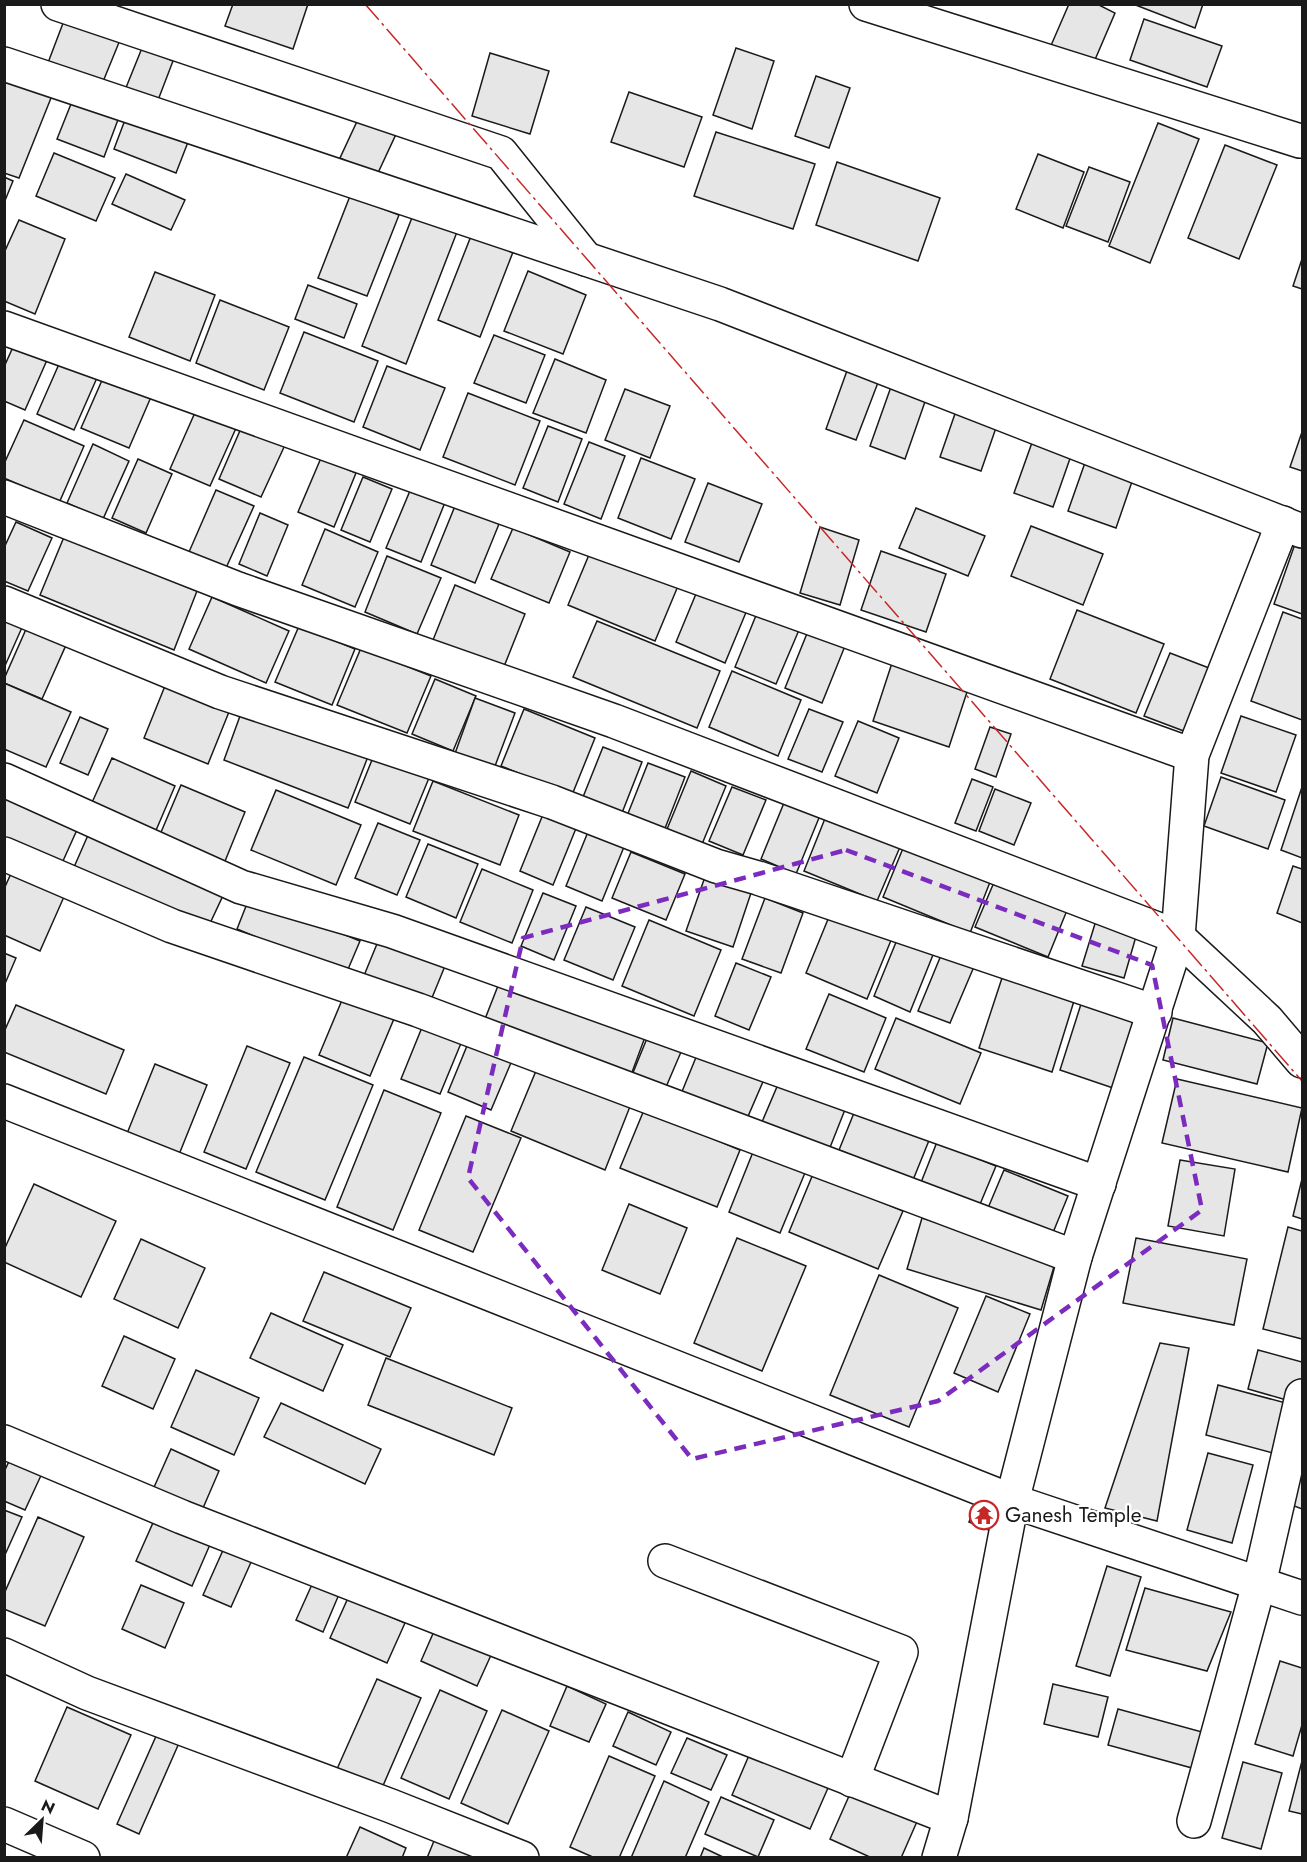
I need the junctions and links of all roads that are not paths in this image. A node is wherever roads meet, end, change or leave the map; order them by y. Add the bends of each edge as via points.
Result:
1 (58, 4) edge
2 (866, 4) edge
3 (939, 16) edge
4 (4, 64) edge
5 (1300, 141) dead end
6 (586, 259) junction
7 (4, 328) edge
8 (4, 497) edge
9 (1293, 527) edge
10 (4, 603) edge
11 (1192, 755) junction
12 (4, 780) edge
13 (4, 855) edge
14 (1178, 937) junction
15 (1155, 1012) junction
16 (1302, 1061) edge
17 (4, 1101) edge
18 (1099, 1184) junction
19 (1075, 1257) junction
20 (1302, 1396) edge
21 (4, 1442) edge
22 (1012, 1501) junction
23 (665, 1562) dead end
24 (1259, 1584) junction
25 (1302, 1598) edge
26 (4, 1655) edge
27 (852, 1780) junction
28 (951, 1818) junction
29 (1194, 1821) dead end
30 (4, 1824) edge
31 (83, 1857) edge
32 (522, 1857) edge
33 (939, 1857) edge

1 - 6 street via 501,153
2 - 3 street
3 - 5 street
4 - 6 street
6 - 9 street via 720,304
7 - 11 street
8 - 14 street via 238,589 614,721
9 - 11 street
10 - 15 street via 220,692 552,802 716,866
11 - 14 street
12 - 18 street via 241,887 392,931
13 - 19 street via 172,926 418,1010
14 - 15 street
14 - 16 street via 1267,1020
15 - 18 street
17 - 22 street
18 - 19 street
19 - 22 street
20 - 24 street
21 - 27 street via 193,1521
22 - 24 street
22 - 28 street
23 - 27 street via 901,1652
24 - 25 street
24 - 29 street
26 - 32 street via 87,1693
27 - 28 street
28 - 33 street
30 - 31 street

